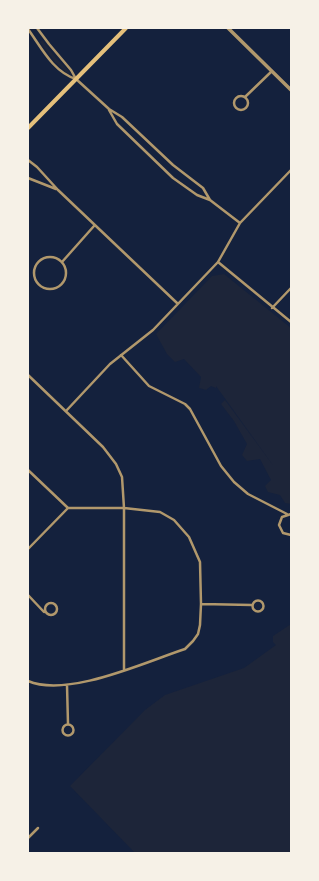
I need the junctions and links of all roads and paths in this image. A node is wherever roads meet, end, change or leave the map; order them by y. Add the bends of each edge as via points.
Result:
1 (37, 28) edge
2 (126, 28) edge
3 (228, 28) edge
4 (28, 29) edge
5 (272, 71) junction
6 (76, 79) junction
7 (291, 90) edge
8 (245, 97) junction
9 (109, 109) junction
10 (28, 128) edge
11 (28, 160) edge
12 (291, 170) edge
13 (28, 178) edge
14 (58, 190) junction
15 (210, 200) junction
16 (240, 223) junction
17 (94, 226) junction
18 (62, 262) junction
19 (218, 262) junction
20 (291, 288) edge
21 (177, 303) junction
22 (272, 308) junction
23 (291, 322) edge
24 (121, 355) junction
25 (28, 375) edge
26 (66, 411) junction
27 (28, 470) edge
28 (68, 508) junction
29 (124, 508) junction
30 (287, 514) junction
31 (291, 514) edge
32 (291, 535) edge
33 (28, 549) edge
34 (28, 595) edge
35 (201, 604) junction
36 (252, 605) junction
37 (46, 613) junction
38 (124, 669) junction
39 (28, 681) edge
40 (67, 685) junction
41 (68, 724) junction
42 (38, 828) dead end
43 (28, 838) edge

1 - 6 street
2 - 6 main road
3 - 5 street
4 - 6 street via 55,66 66,76
5 - 7 street
5 - 8 street
6 - 9 street
6 - 10 main road
8 - 8 street via 239,96 235,99 234,105 237,109 246,108 248,103
9 - 15 street via 122,117 173,165 203,188
9 - 15 street via 117,124 163,169 197,195
11 - 14 street
12 - 16 street
13 - 14 street
14 - 17 street
15 - 16 street
16 - 19 street
17 - 18 street
17 - 21 street
18 - 18 street via 54,257 40,261 35,271 38,283 48,288 60,285 66,276
19 - 21 street
19 - 22 street
20 - 22 street
21 - 24 street via 153,330
22 - 23 street
24 - 26 street
24 - 30 street via 148,386 190,409 221,466 240,488
25 - 26 street
26 - 29 street via 103,447 116,464 122,477
27 - 28 street
28 - 29 street
28 - 33 street
29 - 35 street via 160,512 174,520 189,537 200,562
29 - 38 street
30 - 31 street
30 - 32 street via 282,517 279,526 284,533
34 - 37 street
35 - 36 street
35 - 38 street via 198,634 185,649
36 - 36 street via 253,610 262,610 262,602 258,600
37 - 37 street via 55,614 55,604 46,604
38 - 40 street via 89,681
39 - 40 street
40 - 41 street
41 - 41 street via 62,730 67,736 73,730
42 - 43 street

